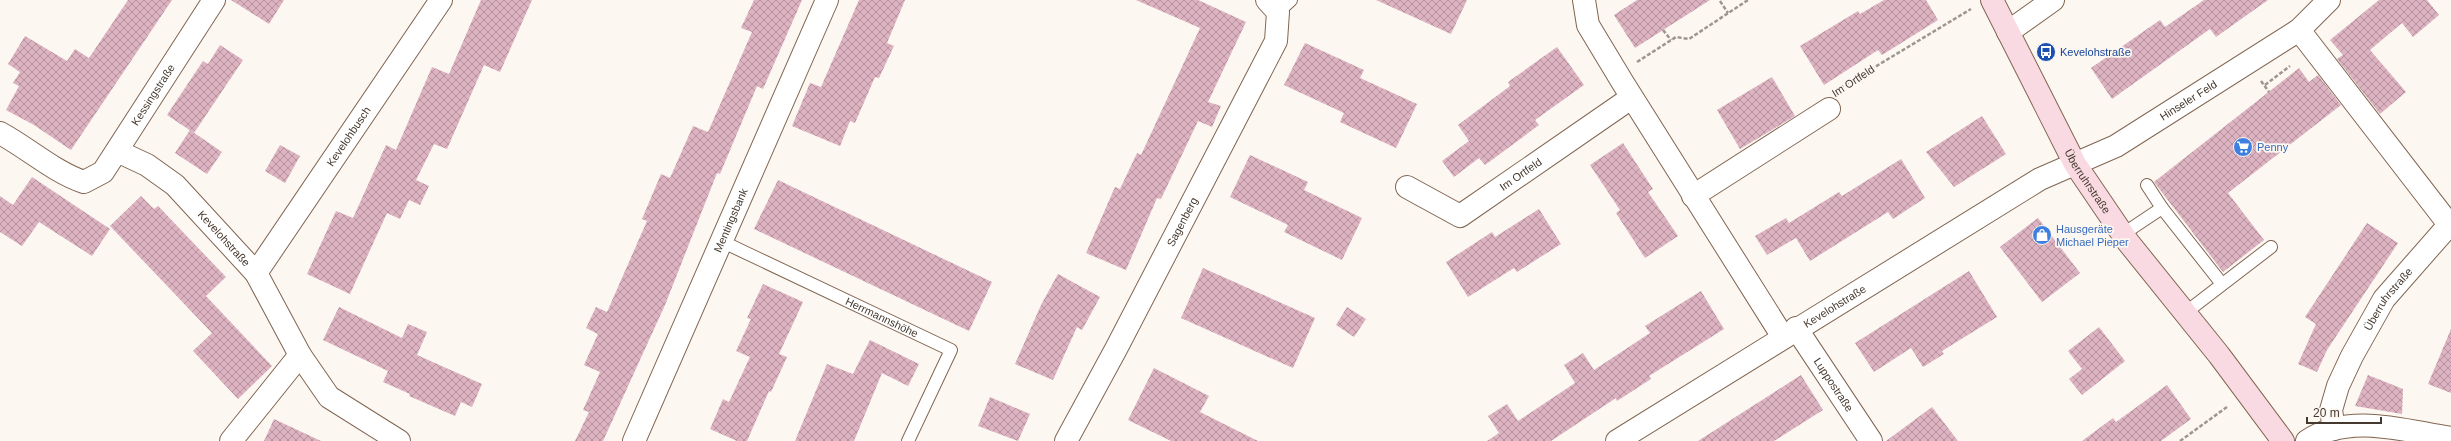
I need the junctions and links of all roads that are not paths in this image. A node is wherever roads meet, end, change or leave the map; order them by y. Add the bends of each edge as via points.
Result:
1 (214, 0) edge
2 (441, 0) edge
3 (827, 0) edge
4 (1584, 0) edge
5 (2053, 0) edge
6 (2329, 0) edge
7 (1985, 2) edge
8 (1279, 4) edge
9 (2299, 30) junction
10 (2008, 32) junction
11 (1631, 98) junction
12 (1829, 109) road end
13 (0, 133) edge
14 (117, 151) junction
15 (2075, 164) junction
16 (2147, 185) dead end
17 (1407, 187) dead end
18 (1693, 196) junction
19 (2162, 208) junction
20 (2450, 226) edge
21 (2123, 234) junction
22 (721, 241) junction
23 (2271, 247) dead end
24 (256, 273) junction
25 (2222, 284) junction
26 (2185, 313) junction
27 (1790, 332) junction
28 (300, 355) junction
29 (2334, 428) junction
30 (2451, 438) edge
31 (231, 441) edge
32 (399, 441) edge
33 (634, 441) edge
34 (908, 441) edge
35 (1066, 441) edge
36 (1617, 441) edge
37 (1871, 441) edge
38 (2283, 441) edge
39 (2307, 441) edge

1 - 14 street, Kessingstraße
2 - 24 street, Kevelohbusch
3 - 22 street, Mentingsbank
4 - 11 street via 1588,25
5 - 10 street
6 - 9 street, Hinseler Feld
7 - 10 main road, Überruhrstraße
8 - 35 street, Sagenberg via 1276,41
9 - 15 street, Hinseler Feld via 2116,146
9 - 20 street
10 - 15 main road, Überruhrstraße
11 - 17 street, Im Ortfeld via 1460,216
11 - 18 street
12 - 18 street, Im Ortfeld
13 - 14 street, Kessingstraße via 69,177 84,182 103,172
14 - 24 street, Kevelohstraße via 147,165 175,185
15 - 21 main road, Überruhrstraße
15 - 27 street, Kevelohstraße via 2034,182
16 - 19 lane
18 - 27 street
19 - 21 lane
19 - 25 lane
20 - 29 street, Überruhrstraße via 2384,299 2338,386 2331,410
21 - 26 main road, Überruhrstraße
22 - 33 street, Mentingsbank
22 - 34 lane, Herrmannshöhe via 951,350
23 - 25 lane
24 - 28 street, Kevelohstraße
25 - 26 lane
26 - 38 main road, Überruhrstraße
27 - 36 street, Kevelohstraße
27 - 37 street, Luppostraße
28 - 31 street
28 - 32 street, Kevelohstraße via 329,397
29 - 30 street via 2364,425
29 - 39 street

